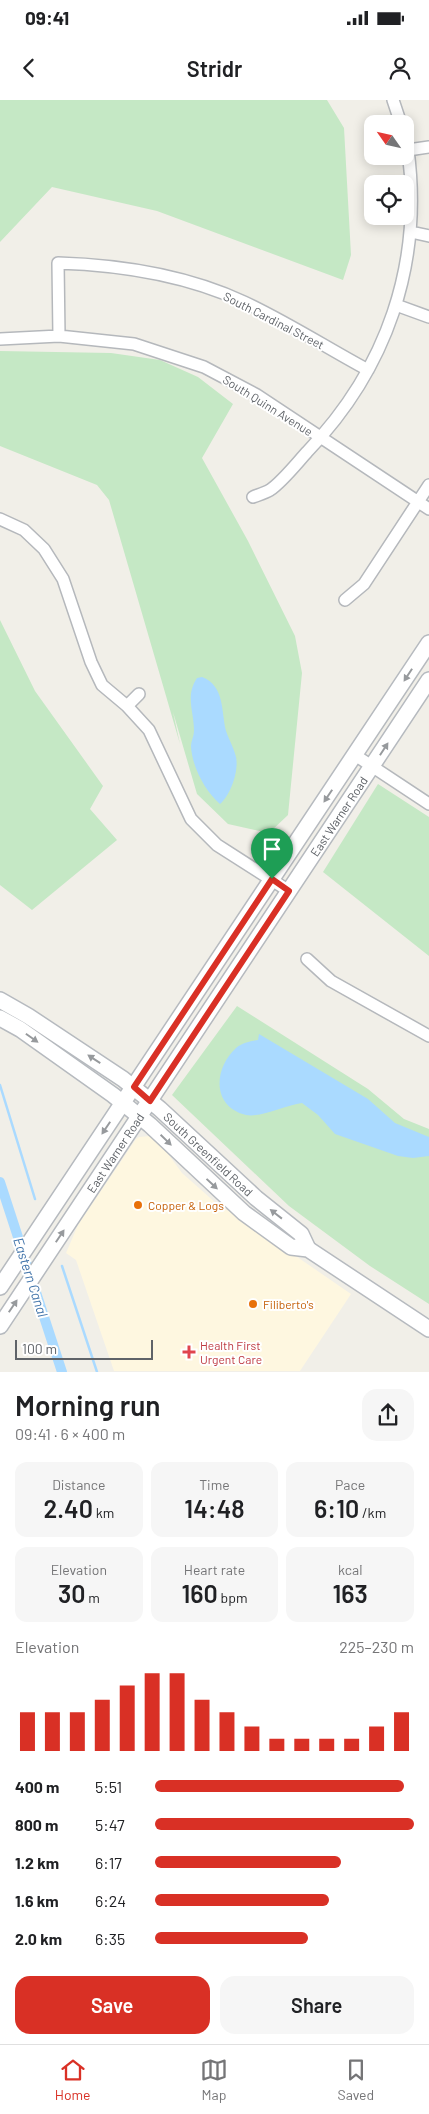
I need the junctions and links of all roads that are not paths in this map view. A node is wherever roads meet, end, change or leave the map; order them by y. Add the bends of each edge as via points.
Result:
1 (393, 100) edge
2 (398, 115) edge
3 (414, 146) edge
4 (429, 147) edge
5 (409, 165) edge
6 (411, 232) junction
7 (429, 236) edge
8 (396, 305) junction
9 (429, 317) edge
10 (59, 336) junction
11 (0, 340) edge
12 (368, 370) junction
13 (321, 438) junction
14 (429, 485) edge
15 (253, 497) dead end
16 (418, 502) junction
17 (429, 510) edge
18 (0, 519) edge
19 (345, 600) dead end
20 (429, 643) edge
21 (429, 680) edge
22 (139, 694) dead end
23 (127, 706) junction
24 (355, 755) junction
25 (372, 766) junction
26 (429, 804) edge
27 (272, 879) junction
28 (289, 891) junction
29 (307, 959) dead end
30 (0, 1000) edge
31 (0, 1018) edge
32 (429, 1036) edge
33 (134, 1087) junction
34 (150, 1101) junction
35 (123, 1103) junction
36 (140, 1117) junction
37 (308, 1249) junction
38 (0, 1287) edge
39 (0, 1326) edge
40 (429, 1329) edge

1 - 2 street
3 - 4 street
5 - 6 street
6 - 7 street
6 - 8 street via 408,260
8 - 9 street
8 - 12 street
10 - 11 street, South Quinn Avenue
10 - 12 street, South Cardinal Street via 58,263 120,266 216,291 271,316
10 - 13 street, South Quinn Avenue via 134,344 204,368 257,395
12 - 13 street
13 - 15 street via 271,489
13 - 16 street, South Quinn Avenue
14 - 16 street
16 - 17 street, South Quinn Avenue
16 - 19 street via 364,584
18 - 23 street via 24,530 44,549 63,579 102,685
20 -> 24 main road, East Warner Road
25 -> 21 main road, East Warner Road
22 - 23 street
23 - 27 street via 149,730 191,819 217,845
24 - 25 street
24 -> 27 main road, East Warner Road
25 - 26 street
25 - 28 main road, East Warner Road
27 - 28 street
27 - 33 main road, East Warner Road
28 - 34 main road, East Warner Road
29 - 32 street via 331,981
33 -> 30 main road, South Greenfield Road
31 -> 35 main road, South Greenfield Road
33 - 34 main road, South Greenfield Road
33 - 35 main road, East Warner Road
34 - 36 main road, East Warner Road
37 -> 34 main road, South Greenfield Road via 300,1234
35 - 36 main road, South Greenfield Road
35 -> 38 main road, East Warner Road
36 -> 37 main road, South Greenfield Road via 244,1213 291,1246
39 -> 36 main road, East Warner Road
37 - 40 main road, South Greenfield Road

